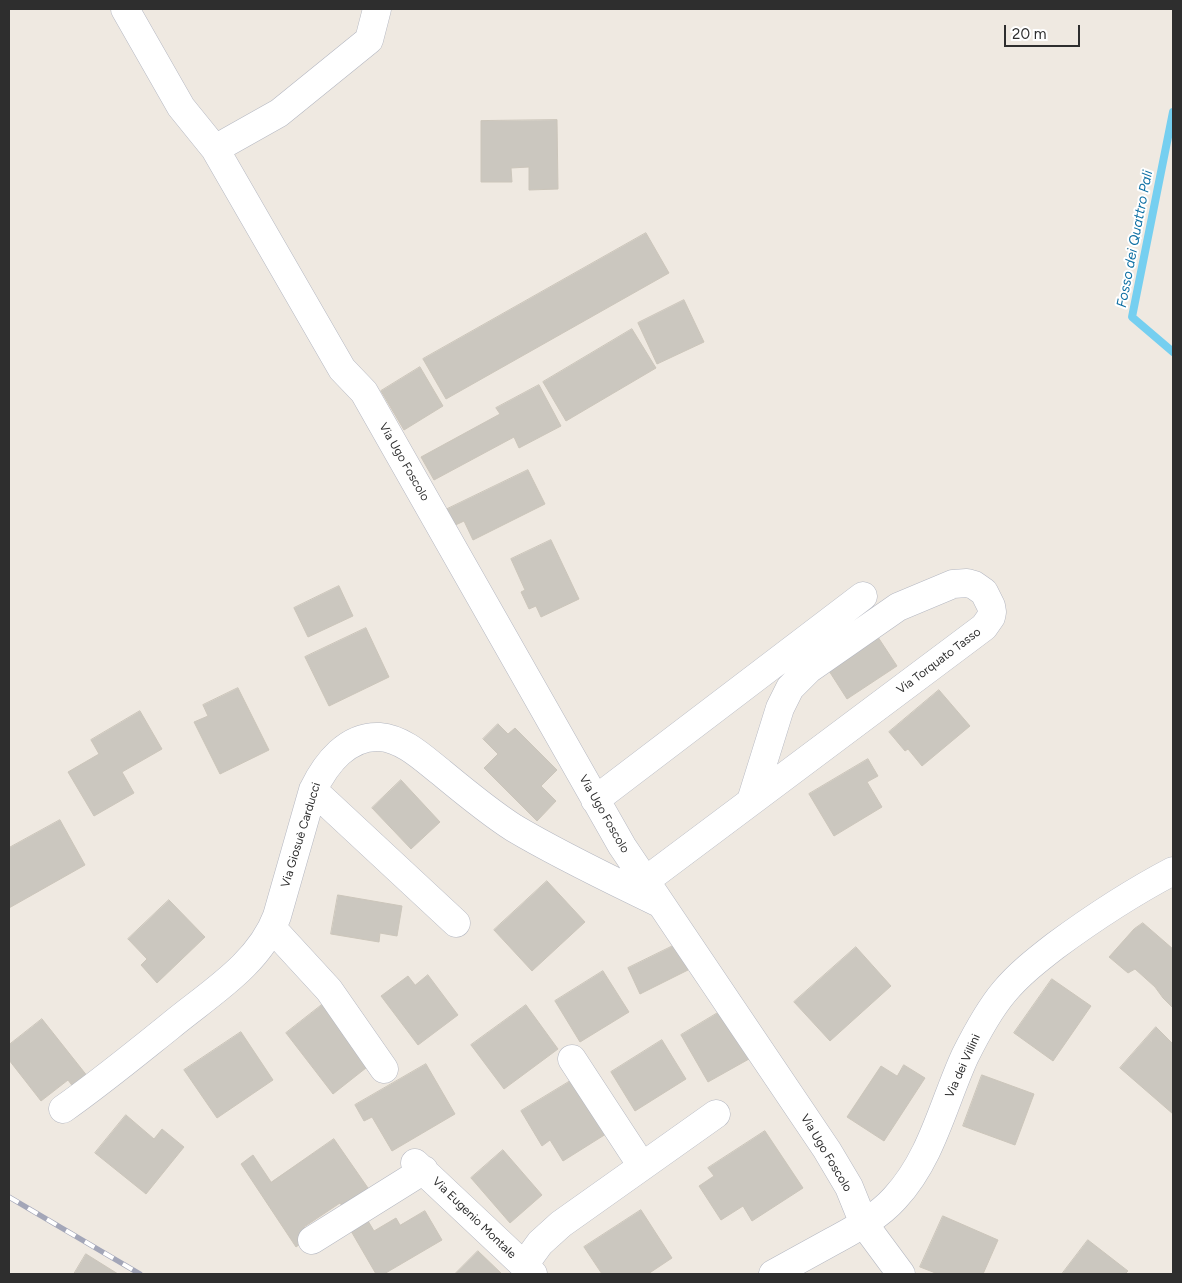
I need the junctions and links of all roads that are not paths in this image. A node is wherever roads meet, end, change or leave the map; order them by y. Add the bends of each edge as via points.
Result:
1 (124, 9) edge
2 (377, 9) edge
3 (215, 149) junction
4 (863, 596) dead end
5 (313, 790) junction
6 (595, 800) junction
7 (751, 801) junction
8 (1173, 871) edge
9 (645, 881) junction
10 (661, 904) junction
11 (456, 923) dead end
12 (272, 928) junction
13 (572, 1060) dead end
14 (384, 1069) dead end
15 (63, 1109) dead end
16 (716, 1114) dead end
17 (642, 1166) junction
18 (864, 1224) junction
19 (312, 1240) dead end
20 (528, 1270) edge
21 (773, 1274) edge
22 (901, 1274) edge

1 - 3 street, Via Ugo Foscolo via 181,107
2 - 3 street via 369,40 279,113
3 - 6 street, Via Ugo Foscolo via 342,369 364,392
4 - 6 street
5 - 10 street, Via Giosuè Carducci via 332,758 356,742 380,737 396,741 514,828
5 - 11 street
5 - 12 street, Via Giosuè Carducci
6 - 9 street, Via Ugo Foscolo
7 - 7 street, Via Torquato Tasso via 984,627 992,612 984,592 974,585 959,582 916,598 873,623 802,675 790,688 780,708
7 - 9 street, Via Torquato Tasso
8 - 18 street, Via dei Villini via 1091,919 1005,990 976,1035 916,1172 894,1200
9 - 10 street, Via Ugo Foscolo
10 - 18 street, Via Ugo Foscolo via 827,1150
12 - 14 street via 329,990
12 - 15 street, Via Giosuè Carducci via 259,949 235,973
13 - 17 street
16 - 17 street
17 - 20 street via 561,1224 540,1243
18 - 21 street, Via dei Villini
18 - 22 street, Via Ugo Foscolo
19 - 20 street, Via Eugenio Montale via 419,1166

